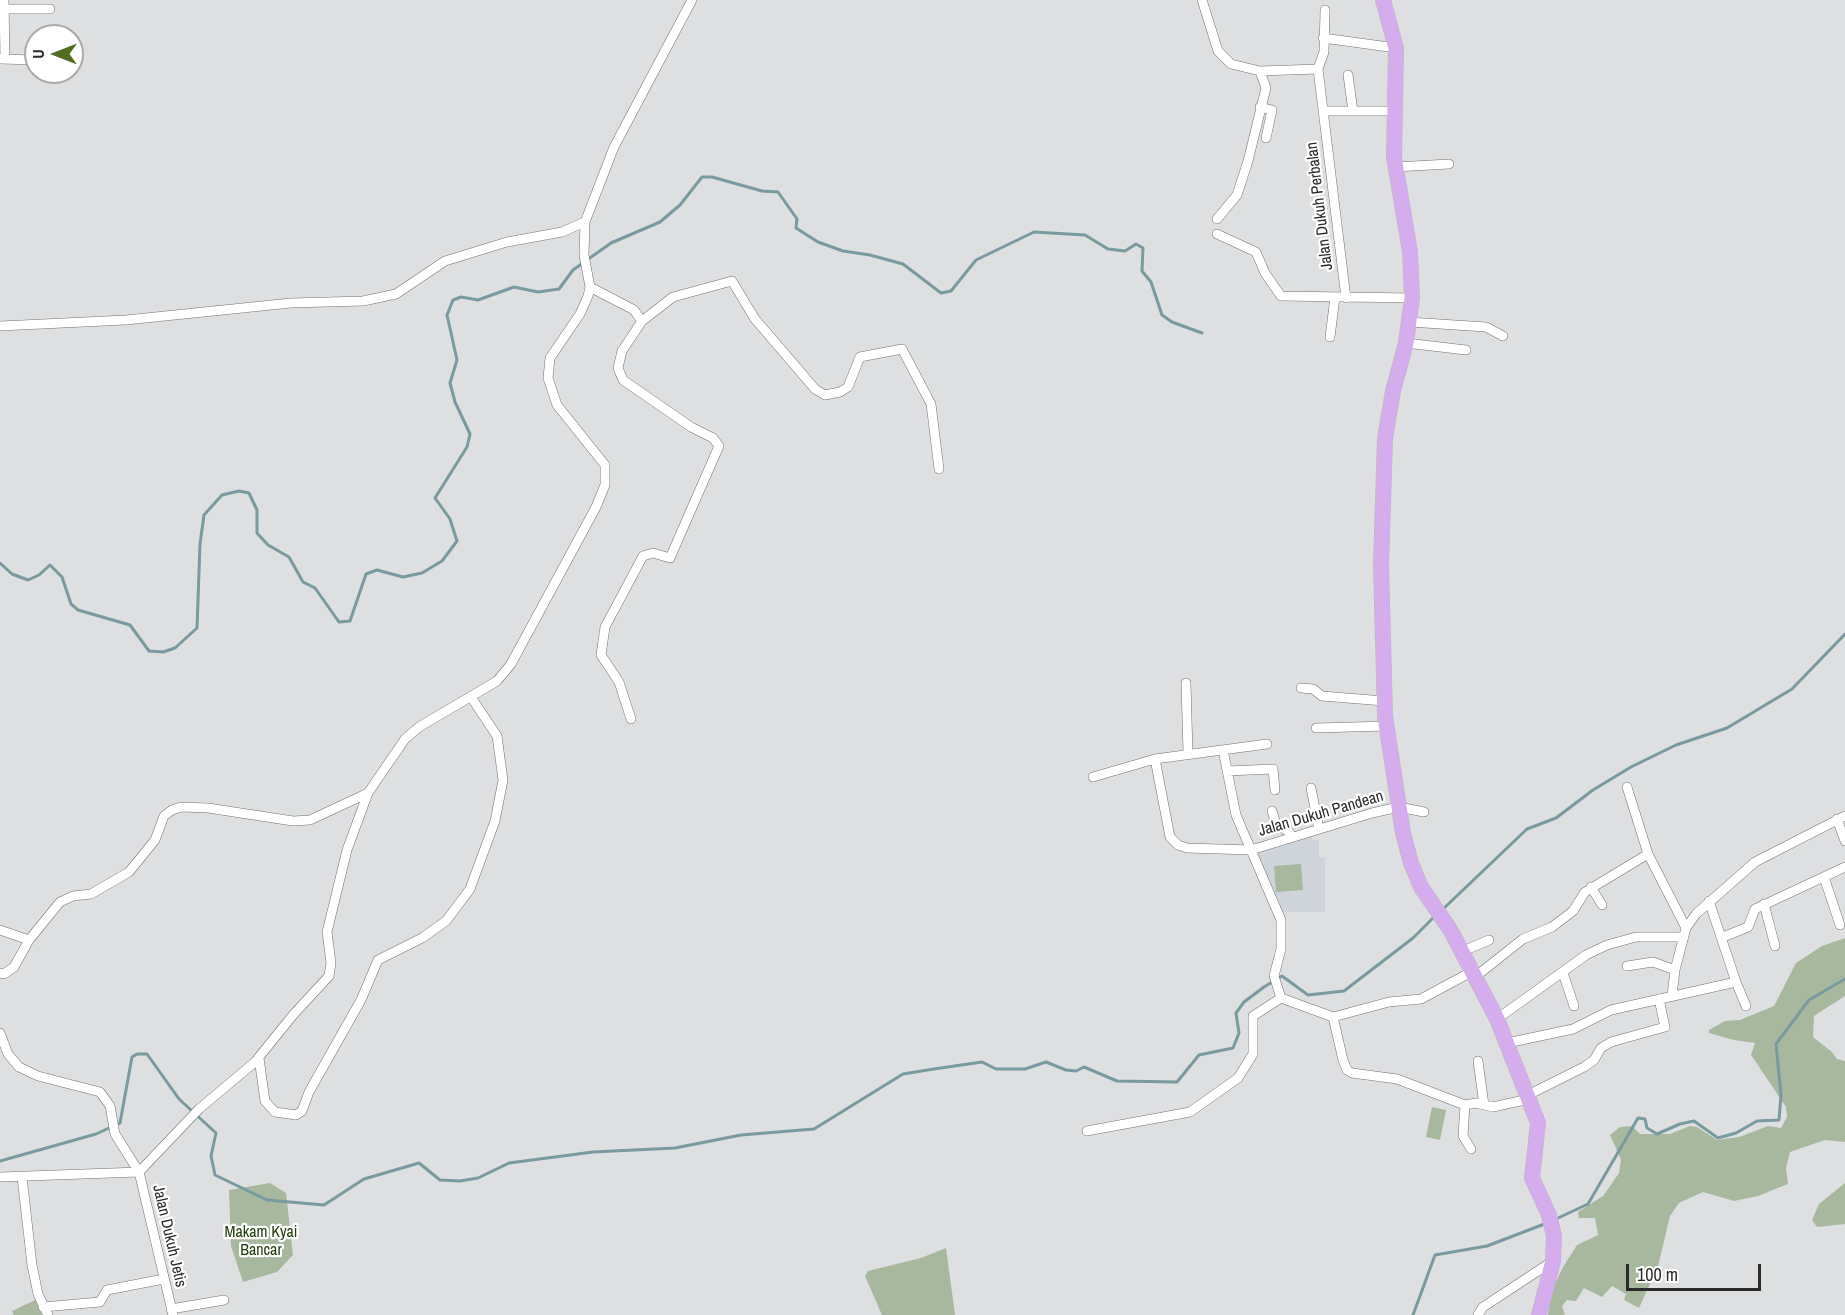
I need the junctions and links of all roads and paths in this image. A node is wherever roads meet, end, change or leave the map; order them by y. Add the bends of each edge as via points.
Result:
1 (692, 0) edge
2 (1202, 0) edge
3 (1383, 0) edge
4 (4, 4) edge
5 (50, 9) dead end
6 (1325, 10) dead end
7 (1323, 38) junction
8 (1396, 48) junction
9 (2, 59) edge
10 (24, 60) edge
11 (1318, 69) junction
12 (1260, 70) junction
13 (1348, 75) dead end
14 (1260, 107) junction
15 (1324, 111) junction
16 (1353, 111) junction
17 (1396, 111) junction
18 (1266, 138) dead end
19 (1449, 164) dead end
20 (1395, 167) junction
21 (1217, 219) dead end
22 (585, 222) junction
23 (1217, 234) dead end
24 (590, 287) junction
25 (1335, 297) junction
26 (1346, 298) junction
27 (1412, 298) junction
28 (642, 321) junction
29 (1409, 322) junction
30 (0, 326) edge
31 (1503, 336) dead end
32 (1330, 337) dead end
33 (1406, 343) junction
34 (1466, 350) dead end
35 (939, 469) dead end
36 (1186, 683) dead end
37 (1301, 688) dead end
38 (471, 697) junction
39 (1384, 701) junction
40 (631, 718) dead end
41 (1387, 726) junction
42 (1316, 728) dead end
43 (1267, 744) dead end
44 (1223, 750) junction
45 (1188, 753) junction
46 (1155, 759) junction
47 (1227, 771) junction
48 (1092, 777) dead end
49 (1627, 787) dead end
50 (1311, 788) dead end
51 (1275, 790) dead end
52 (368, 793) junction
53 (1399, 807) junction
54 (1272, 811) dead end
55 (1424, 812) dead end
56 (1841, 818) edge
57 (1319, 829) junction
58 (1292, 837) junction
59 (1845, 841) edge
60 (1251, 850) junction
61 (1648, 854) junction
62 (1845, 867) edge
63 (1824, 877) junction
64 (1592, 887) junction
65 (1709, 901) junction
66 (1764, 904) junction
67 (1602, 905) dead end
68 (1840, 925) dead end
69 (0, 930) edge
70 (1684, 932) junction
71 (1723, 937) junction
72 (29, 940) junction
73 (1489, 940) dead end
74 (1775, 946) dead end
75 (1461, 952) junction
76 (1627, 966) dead end
77 (1675, 970) junction
78 (0, 973) edge
79 (1563, 973) junction
80 (1474, 974) junction
81 (1736, 982) junction
82 (1672, 996) junction
83 (1281, 998) junction
84 (1659, 999) junction
85 (1574, 1006) dead end
86 (1746, 1006) dead end
87 (1333, 1017) junction
88 (1497, 1019) junction
89 (0, 1033) edge
90 (1507, 1043) junction
91 (259, 1058) junction
92 (1478, 1061) dead end
93 (1528, 1097) junction
94 (1465, 1105) junction
95 (1484, 1105) junction
96 (1087, 1131) dead end
97 (1471, 1149) dead end
98 (139, 1172) junction
99 (0, 1177) edge
100 (22, 1177) junction
101 (1553, 1260) junction
102 (164, 1279) junction
103 (224, 1300) dead end
104 (45, 1311) edge
105 (172, 1312) edge
106 (1478, 1315) edge
107 (1539, 1315) edge

1 - 22 street via 614,147
2 - 12 street via 1218,51 1231,64
3 - 8 main road
4 - 5 street
4 - 9 street
6 - 7 street, Jalan Dukuh Perbalan
7 - 8 street
7 - 11 street, Jalan Dukuh Perbalan via 1324,52
8 - 17 main road
9 - 10 street
11 - 12 street
11 - 15 street, Jalan Dukuh Perbalan
12 - 14 street via 1266,88
13 - 16 street
14 - 18 street via 1272,110
14 - 21 street via 1237,195
15 - 16 street
15 - 26 street, Jalan Dukuh Perbalan
16 - 17 street
17 - 20 main road
19 - 20 street
20 - 27 main road via 1410,252
22 - 24 street via 584,267
22 - 30 street via 562,232 507,242 445,261 396,294 363,301
23 - 25 street via 1256,252 1281,296
24 - 28 street via 634,310
24 - 38 street via 585,306 550,358 548,378 556,405 604,465 605,485 570,559 512,664 496,681
25 - 26 street
25 - 32 street
26 - 27 street
27 - 29 main road
28 - 35 street via 673,297 732,281 755,319 815,389 825,395 848,387 860,357 902,349 931,404
28 - 40 street via 622,351 620,376 668,412 713,438 719,446 670,558 653,553 643,556 605,627 601,655 619,682
29 - 31 street via 1486,327
29 - 33 main road
33 - 34 street
33 - 39 main road via 1385,438 1381,565
36 - 45 street
37 - 39 street via 1313,689 1322,696
38 - 52 street via 405,739
38 - 91 street via 497,736 503,780 495,821 470,889 446,921 378,960 302,1111 296,1115 275,1112 265,1101
39 - 41 main road
41 - 42 street
41 - 53 main road
43 - 44 street
44 - 45 street
44 - 47 street, Jalan Dukuh Pandean
45 - 46 street
46 - 48 street
46 - 60 street, Jalan Dukuh Pandean via 1173,842 1187,848
47 - 51 street via 1273,769
47 - 60 street, Jalan Dukuh Pandean via 1236,815
49 - 61 street
50 - 57 street
52 - 72 street via 310,820 208,808 172,810 164,816 154,840 129,872 91,894 60,902
52 - 91 street via 347,850 327,932 329,976
53 - 55 street
53 - 57 street, Jalan Dukuh Pandean
53 - 75 main road via 1421,887
54 - 58 street via 1276,824
56 - 59 street
56 - 65 street via 1755,862
57 - 58 street, Jalan Dukuh Pandean
58 - 60 street, Jalan Dukuh Pandean
60 - 83 street, Jalan Dukuh Pandean via 1281,920 1275,981
61 - 64 street
61 - 70 street
62 - 63 street
63 - 66 street
63 - 68 street
64 - 67 street
64 - 80 street via 1573,911 1551,927 1523,939
65 - 70 street
65 - 71 street
66 - 71 street via 1752,912 1748,927
66 - 74 street
69 - 72 street
70 - 77 street
70 - 79 street via 1624,939 1586,955
71 - 81 street
72 - 78 street via 14,967
73 - 75 street
75 - 80 main road
76 - 77 street via 1653,962
77 - 82 street
79 - 85 street
79 - 88 street
80 - 87 street via 1421,999 1389,1002
80 - 88 main road
81 - 82 street
81 - 86 street
82 - 84 street
83 - 87 street
83 - 96 street via 1253,1016 1253,1054 1238,1078 1190,1112
84 - 90 street via 1611,1010 1573,1029
84 - 93 street via 1665,1027 1611,1042 1584,1067
87 - 94 street via 1347,1070 1397,1079
88 - 90 main road
89 - 98 street via 8,1054 19,1067 100,1092 110,1106 115,1134
90 - 93 main road
91 - 98 street via 195,1113
92 - 95 street
93 - 95 street via 1494,1107
93 - 101 main road via 1539,1129 1532,1178 1549,1215 1554,1236
94 - 95 street
94 - 97 street via 1463,1136
98 - 100 street, Jalan Dukuh Jetis
98 - 102 street, Jalan Dukuh Jetis
99 - 100 street, Jalan Dukuh Jetis
100 - 104 street via 32,1265
101 - 106 street via 1483,1307
101 - 107 main road
102 - 104 street via 107,1290 100,1302
102 - 105 street, Jalan Dukuh Jetis
103 - 105 street

